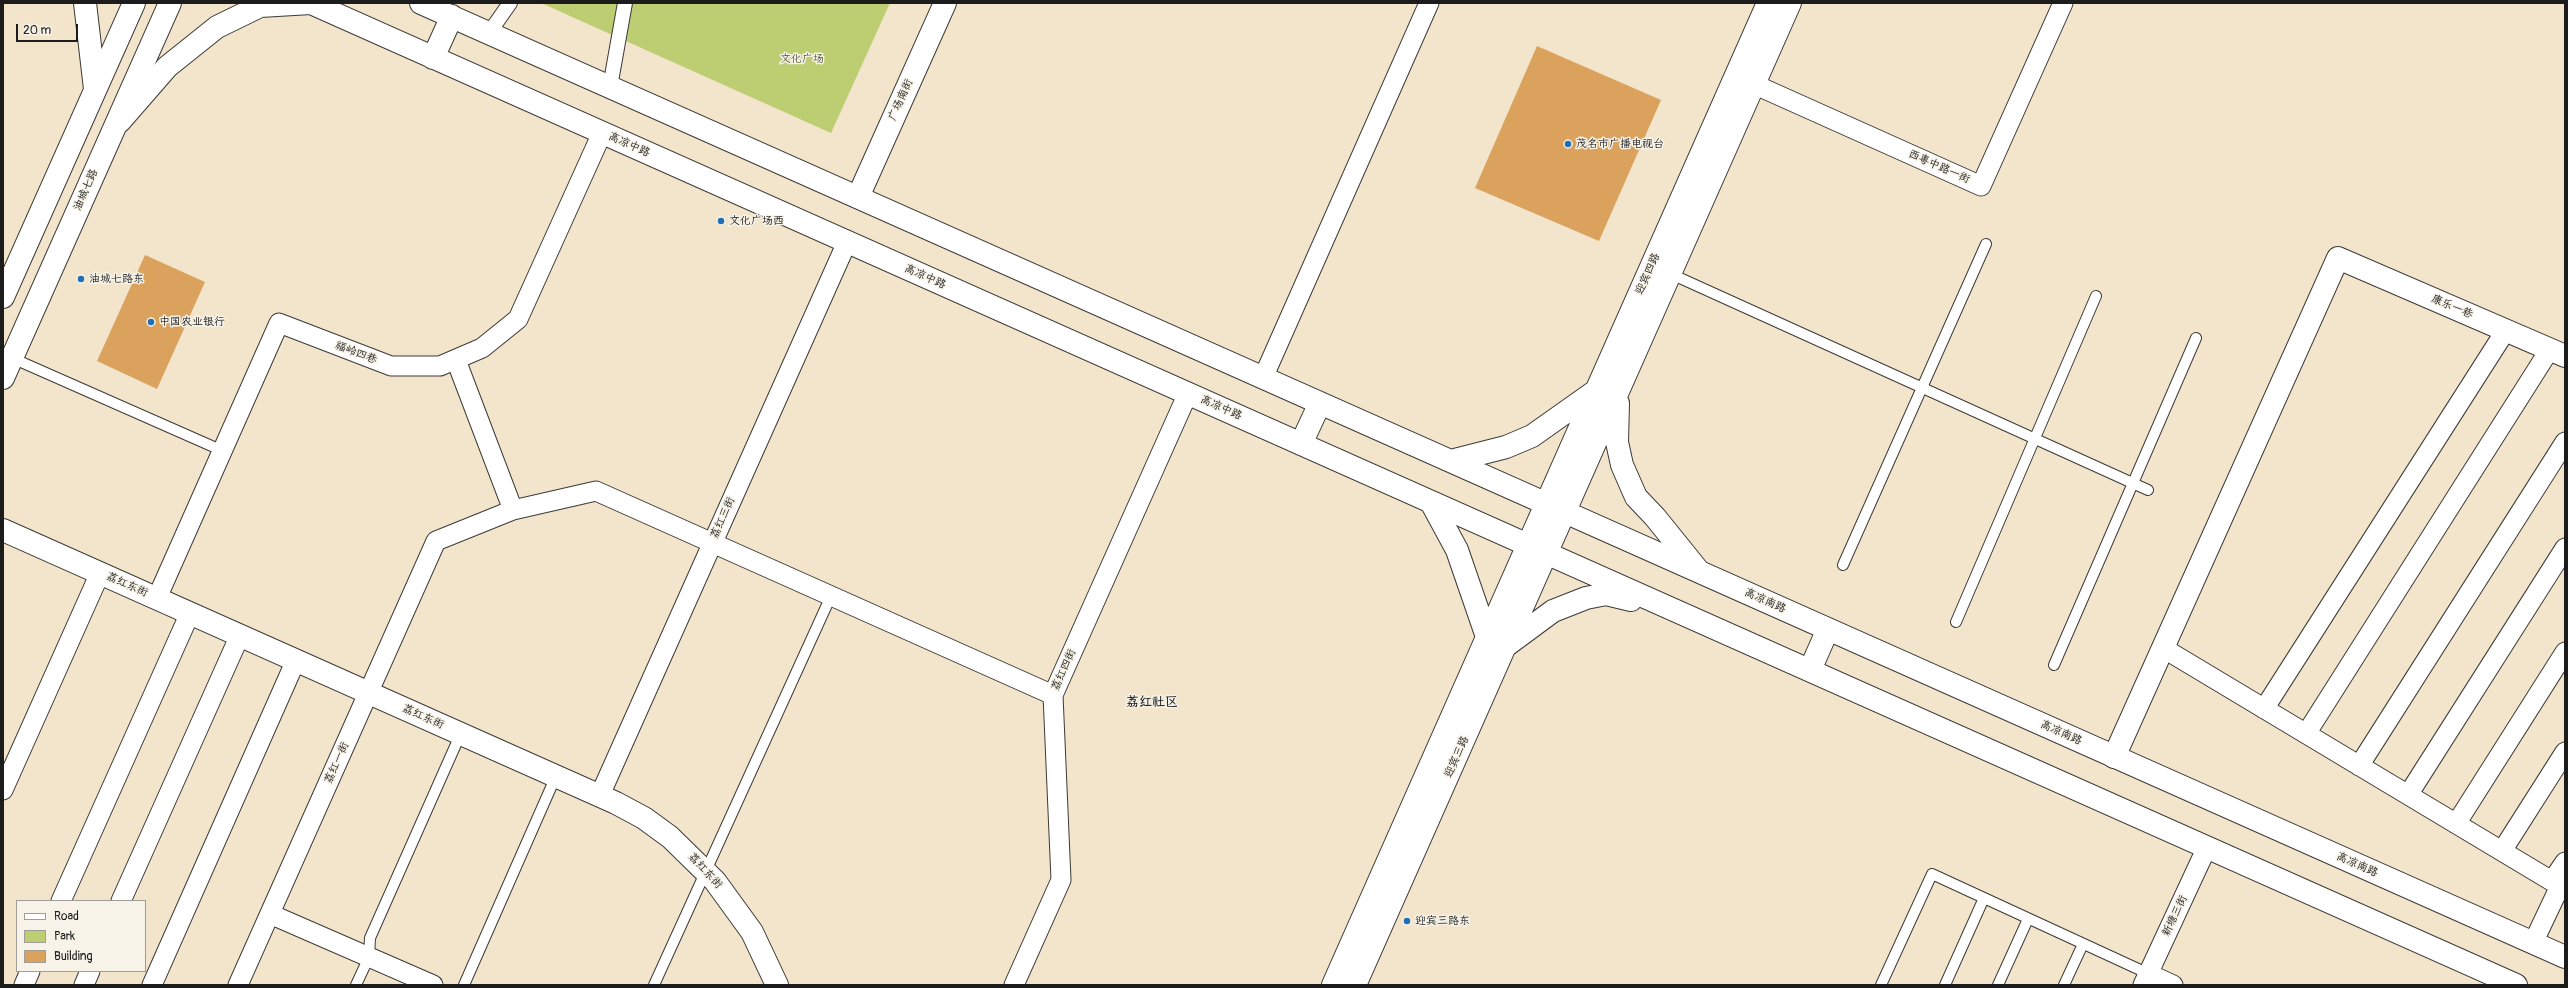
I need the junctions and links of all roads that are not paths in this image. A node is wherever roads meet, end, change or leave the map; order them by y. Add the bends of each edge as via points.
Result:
1 (85, 3) edge
2 (134, 3) edge
3 (170, 3) edge
4 (311, 3) edge
5 (421, 3) edge
6 (510, 3) edge
7 (625, 3) edge
8 (945, 3) edge
9 (1429, 3) edge
10 (1768, 3) edge
11 (1790, 3) edge
12 (2063, 3) edge
13 (452, 16) junction
14 (489, 33) junction
15 (433, 58) junction
16 (1745, 80) junction
17 (610, 87) junction
18 (95, 90) junction
19 (115, 126) junction
20 (602, 133) junction
21 (858, 197) junction
22 (847, 242) junction
23 (1986, 244) dead end
24 (1671, 274) junction
25 (2096, 296) dead end
26 (3, 297) edge
27 (2506, 330) junction
28 (2196, 338) dead end
29 (2558, 352) edge
30 (12, 358) junction
31 (456, 360) junction
32 (3, 378) edge
33 (1263, 378) junction
34 (1922, 389) junction
35 (1597, 390) junction
36 (1619, 392) junction
37 (1188, 393) junction
38 (1320, 403) junction
39 (2034, 439) junction
40 (2565, 442) edge
41 (1301, 444) junction
42 (223, 451) junction
43 (1451, 461) junction
44 (2133, 483) junction
45 (2148, 490) dead end
46 (1431, 502) junction
47 (513, 510) junction
48 (1557, 514) junction
49 (3, 530) edge
50 (712, 543) junction
51 (2565, 548) edge
52 (1538, 550) junction
53 (1843, 565) dead end
54 (1699, 572) junction
55 (100, 573) junction
56 (831, 596) junction
57 (157, 598) junction
58 (1678, 612) junction
59 (190, 613) junction
60 (1956, 622) dead end
61 (1828, 629) junction
62 (240, 635) junction
63 (1497, 642) junction
64 (2163, 648) junction
65 (2565, 652) edge
66 (296, 660) junction
67 (2054, 665) dead end
68 (1810, 670) junction
69 (369, 692) junction
70 (1053, 695) junction
71 (2264, 709) junction
72 (461, 733) junction
73 (2306, 734) junction
74 (2565, 752) edge
75 (2114, 756) junction
76 (2359, 766) junction
77 (556, 776) junction
78 (3, 790) edge
79 (600, 795) junction
80 (2408, 795) junction
81 (2456, 824) junction
82 (2207, 847) junction
83 (2502, 851) junction
84 (2565, 862) edge
85 (706, 871) junction
86 (2552, 881) junction
87 (1984, 898) junction
88 (61, 900) edge
89 (121, 900) edge
90 (270, 914) junction
91 (2028, 919) junction
92 (2533, 943) junction
93 (2082, 944) junction
94 (369, 957) junction
95 (2565, 957) edge
96 (30, 972) edge
97 (90, 972) edge
98 (2146, 979) edge
99 (24, 985) edge
100 (84, 985) edge
101 (152, 985) edge
102 (238, 985) edge
103 (356, 985) edge
104 (433, 985) edge
105 (464, 985) edge
106 (654, 985) edge
107 (777, 985) edge
108 (1014, 985) edge
109 (1333, 985) edge
110 (1355, 985) edge
111 (1881, 985) edge
112 (1945, 985) edge
113 (1998, 985) edge
114 (2064, 985) edge
115 (2173, 985) edge
116 (2516, 985) edge

1 - 18 main road
2 - 18 main road
3 - 19 main road, 油城七路
4 - 15 main road, 高凉中路
4 - 19 main road via 260,6 217,27 168,67
5 - 13 main road
6 - 14 street
7 - 17 street
8 - 21 main road, 广场南街
9 - 33 street
10 - 16 main road, 迎宾四路
11 - 16 main road, 迎宾四路
12 - 16 street, 西粤中路一街 via 1981,186
13 - 14 main road
13 - 15 main road
14 - 17 main road
15 - 20 main road, 高凉中路
16 - 24 main road, 迎宾四路
16 - 35 main road, 迎宾四路
17 - 21 main road
18 - 26 main road
19 - 30 main road, 油城七路
20 - 22 main road, 高凉中路
20 - 31 street, 福岭四巷 via 518,319 482,348
21 - 33 main road
22 - 37 main road, 高凉中路
22 - 50 street, 荔红三街
23 - 34 lane
24 - 34 lane
24 - 36 main road, 迎宾四路
25 - 39 lane
27 - 29 main road, 康乐一巷
27 - 64 main road, 康乐一巷 via 2338,258
27 - 71 street
28 - 44 lane
29 - 73 street
30 - 32 main road, 油城七路
30 - 42 lane
31 - 42 street, 福岭四巷 via 440,366 391,366 279,323
31 - 47 street
33 - 38 main road
34 - 39 lane
34 - 53 lane
35 - 43 main road via 1532,436 1506,447
35 - 48 main road, 迎宾四路
36 - 48 main road, 迎宾四路
36 - 54 main road via 1617,442 1622,465 1636,497 1656,517
37 - 41 main road, 高凉中路
37 - 70 street, 荔红四街
38 - 41 main road
38 - 43 main road
39 - 44 lane
39 - 60 lane
40 - 76 street
41 - 46 main road, 高凉中路
42 - 57 street, 福岭四巷
43 - 48 main road
44 - 45 lane
44 - 67 lane
46 - 52 main road, 高凉中路
46 - 63 main road via 1457,550
47 - 50 street via 596,491
47 - 69 street, 荔红一街 via 436,541
48 - 52 main road, 迎宾三路
48 - 54 main road, 高凉南路
49 - 55 main road, 荔红东街
50 - 56 street
50 - 79 street, 荔红三街
51 - 80 street
52 - 58 main road
52 - 63 main road, 迎宾三路
54 - 61 main road, 高凉南路
55 - 57 main road, 荔红东街
55 - 78 street
56 - 70 street
56 - 85 lane
57 - 59 main road, 荔红东街
58 - 63 main road via 1606,594 1586,598 1553,611
58 - 68 main road
59 - 62 main road, 荔红东街
59 - 88 street
61 - 68 main road
61 - 75 main road, 高凉南路
62 - 66 main road, 荔红东街
62 - 89 street
63 - 109 main road, 迎宾三路
63 - 110 main road, 迎宾三路
64 - 71 street
64 - 75 main road
65 - 81 street
66 - 69 main road, 荔红东街
66 - 101 street
68 - 82 main road
69 - 72 main road, 荔红东街
69 - 90 street, 荔红一街
70 - 108 street, 荔红四街 via 1061,880
71 - 73 street
72 - 77 main road, 荔红东街
72 - 94 lane via 370,938
73 - 76 street
74 - 83 street
75 - 92 main road, 高凉南路
76 - 80 street
77 - 79 main road, 荔红东街
77 - 105 lane
79 - 85 main road, 荔红东街 via 670,837
80 - 81 street
81 - 83 street
82 - 98 street, 新塘三街
82 - 116 main road
83 - 86 street
84 - 86 street
85 - 106 lane
85 - 107 main road, 荔红东街 via 735,905 752,932
86 - 92 street via 2560,886
87 - 91 lane
87 - 111 lane via 1932,874
87 - 112 lane
90 - 94 street
90 - 102 street, 荔红一街
91 - 93 lane
91 - 113 lane
92 - 95 main road, 高凉南路
93 - 98 lane
93 - 114 lane
94 - 103 lane
94 - 104 street
96 - 99 street
97 - 100 street
98 - 115 street

